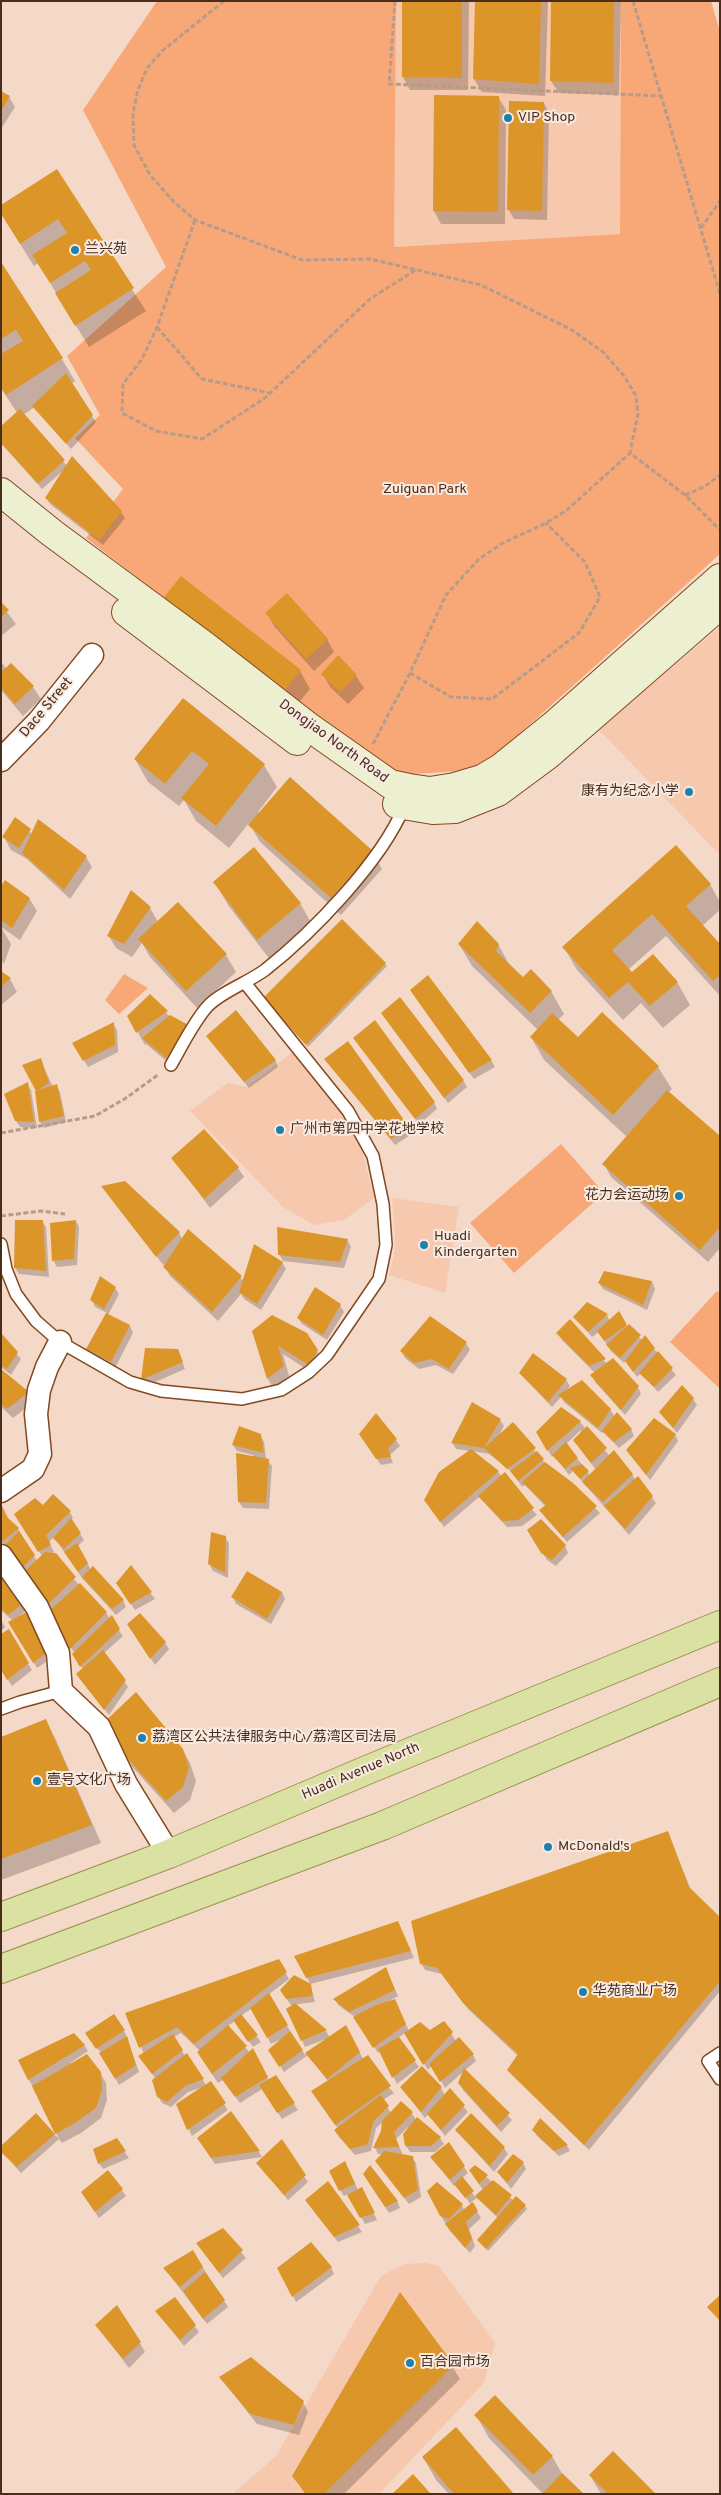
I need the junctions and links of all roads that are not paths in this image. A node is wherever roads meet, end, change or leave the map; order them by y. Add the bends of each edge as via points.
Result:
1 (1, 492) edge
2 (1, 514) edge
3 (720, 578) edge
4 (720, 605) edge
5 (92, 655) dead end
6 (1, 760) edge
7 (404, 806) junction
8 (245, 983) junction
9 (170, 1065) road end
10 (1, 1244) edge
11 (60, 1342) junction
12 (1, 1491) edge
13 (1, 1556) edge
14 (720, 1625) edge
15 (720, 1682) edge
16 (61, 1691) junction
17 (1, 1709) edge
18 (169, 1854) junction
19 (1, 1917) edge
20 (1, 1970) edge
21 (720, 2053) edge
22 (720, 2079) edge

1 - 3 main road, Dongjiao North Road via 101,571 362,765 390,784 423,790 455,787 482,779 502,767
2 - 7 main road, Dongjiao North Road via 321,759 356,784
4 - 7 main road, Dongjiao North Road via 548,755 498,792 454,809
5 - 6 street, Dace Street via 39,721
7 - 8 lane via 384,846 333,905 264,971
8 - 9 lane via 208,1006
8 - 11 lane via 348,1111 373,1156 383,1204 386,1245 379,1279 327,1355 309,1372 281,1390 242,1399 161,1391 130,1382
10 - 11 lane via 16,1294 36,1321
11 - 12 street via 39,1390 36,1414 40,1454 33,1469
13 - 16 street via 37,1607 58,1653
14 - 18 main road, Huadi Avenue North
15 - 20 main road via 382,1826
16 - 17 lane
16 - 18 street via 100,1728 126,1784
18 - 19 main road, Huadi Avenue North
21 - 22 lane via 708,2060

